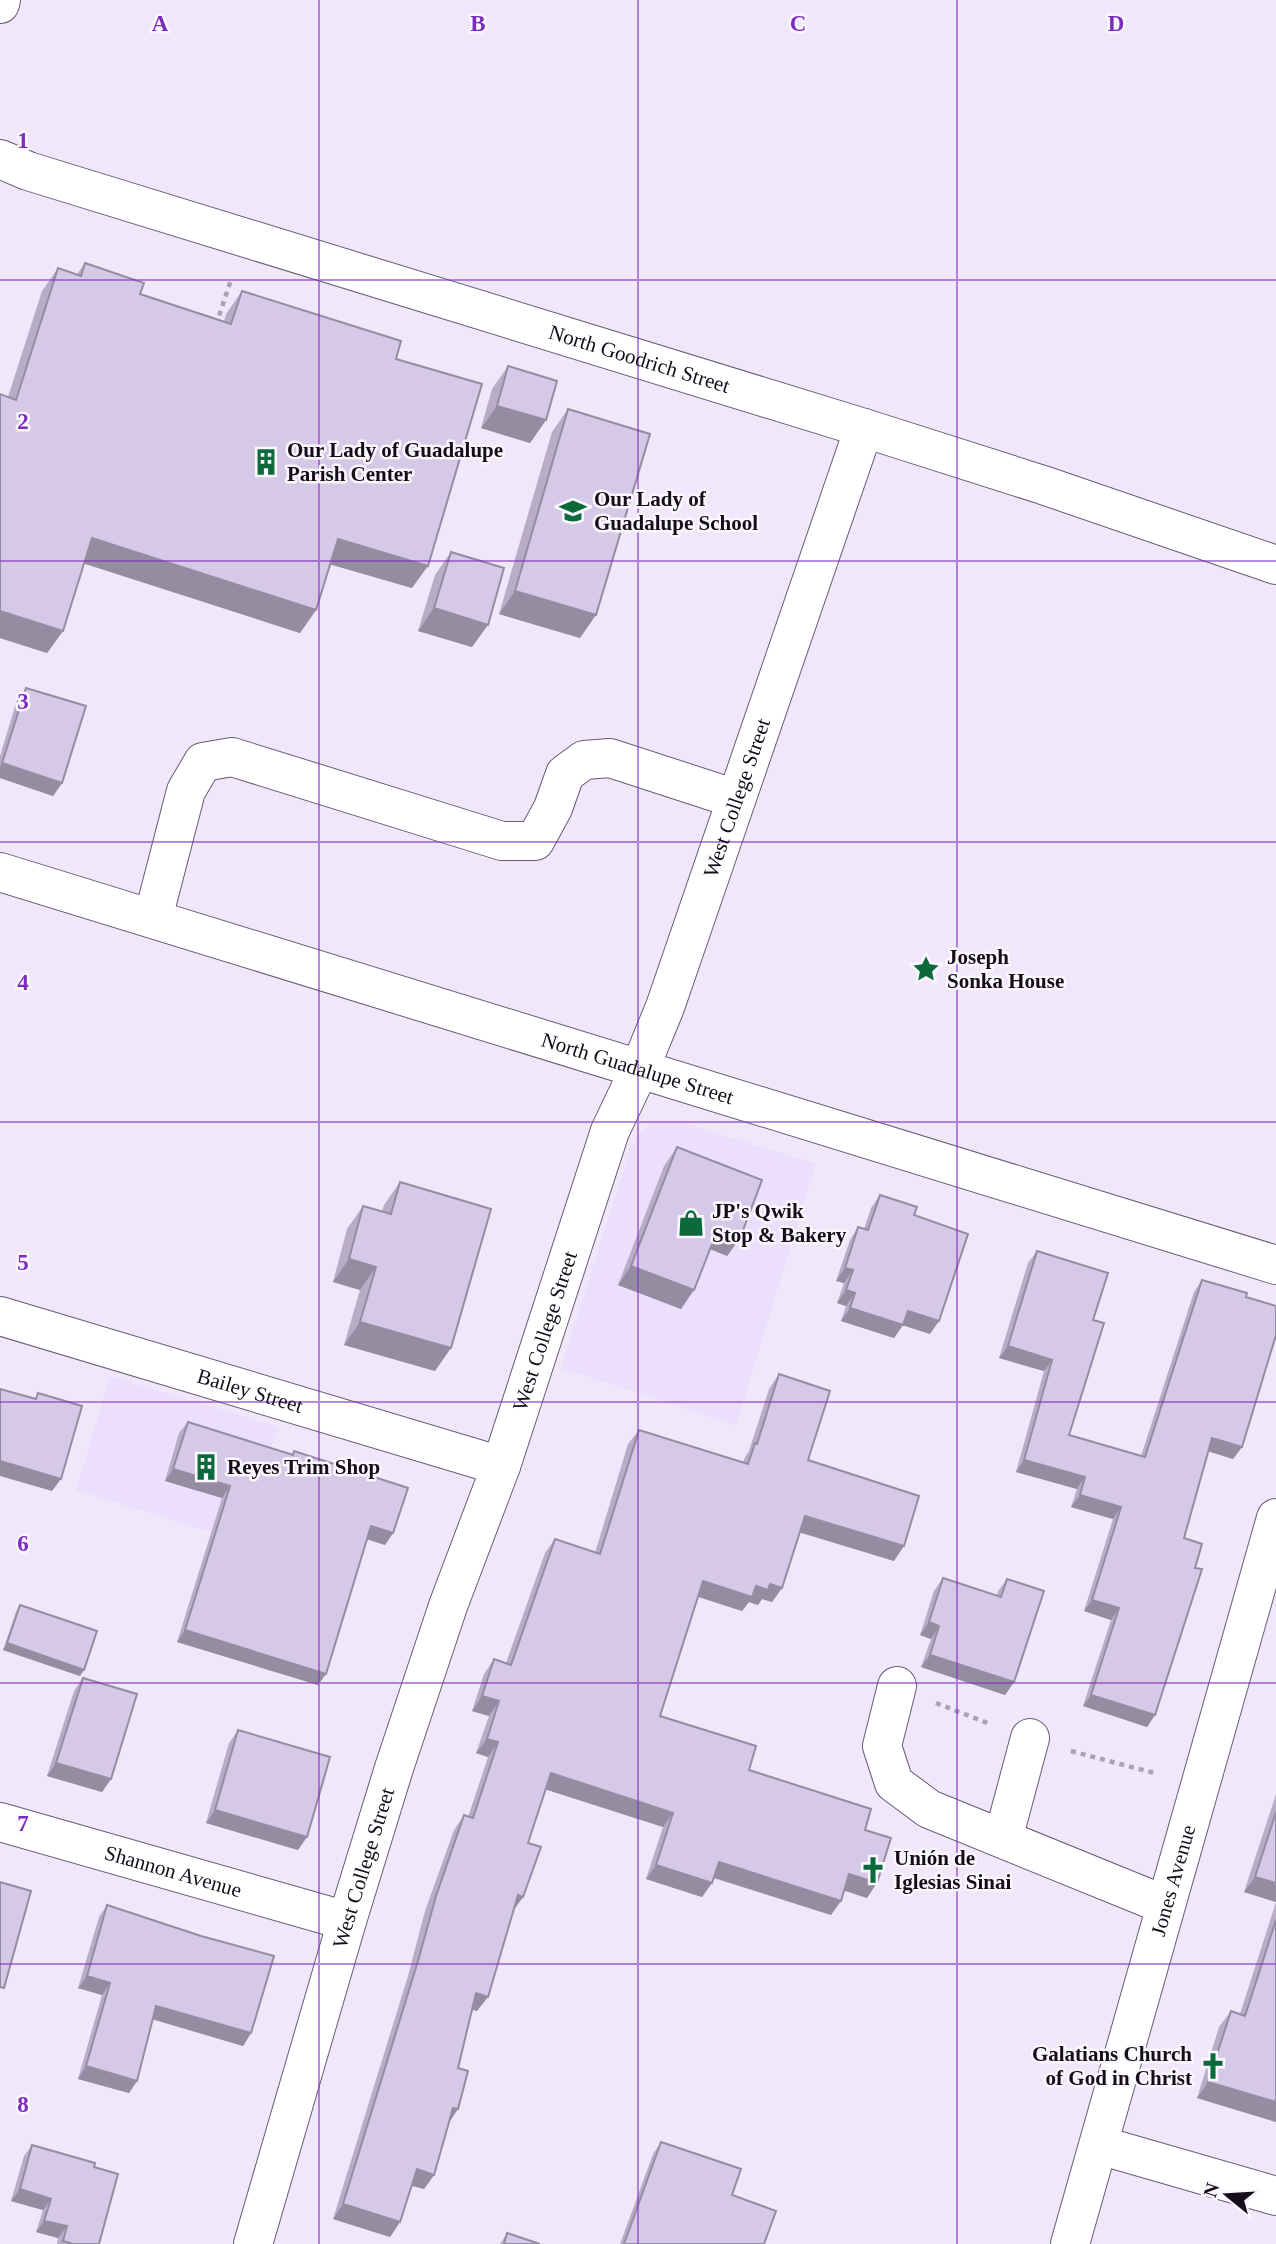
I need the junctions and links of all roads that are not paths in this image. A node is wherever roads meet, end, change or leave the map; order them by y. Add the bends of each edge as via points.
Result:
1 (0, 159) edge
2 (864, 428) junction
3 (1276, 565) edge
4 (736, 799) junction
5 (0, 872) edge
6 (153, 918) junction
7 (640, 1068) junction
8 (1276, 1265) edge
9 (0, 1316) edge
10 (501, 1466) junction
11 (1276, 1518) edge
12 (897, 1686) dead end
13 (1030, 1738) dead end
14 (0, 1822) edge
15 (1003, 1839) junction
16 (1165, 1905) junction
17 (347, 1921) junction
18 (1099, 2145) junction
19 (1276, 2196) edge
20 (253, 2244) edge
21 (1070, 2244) edge

1 - 2 street, North Goodrich Street
2 - 3 street, North Goodrich Street
2 - 4 street, West College Street
4 - 6 street via 610,758 584,760 565,774 535,841 502,841 232,757 203,762 186,791
4 - 7 street, West College Street
5 - 6 street, North Guadalupe Street
6 - 7 street, North Guadalupe Street
7 - 8 street, North Guadalupe Street
7 - 10 street, West College Street via 610,1131
9 - 10 street, Bailey Street
10 - 17 street, West College Street via 436,1643
11 - 16 street, Jones Avenue
12 - 15 street via 882,1746 894,1783 929,1809
13 - 15 street
14 - 17 street, Shannon Avenue
15 - 16 street
16 - 18 street, Jones Avenue
17 - 20 street, West College Street
18 - 19 street
18 - 21 street, Jones Avenue

